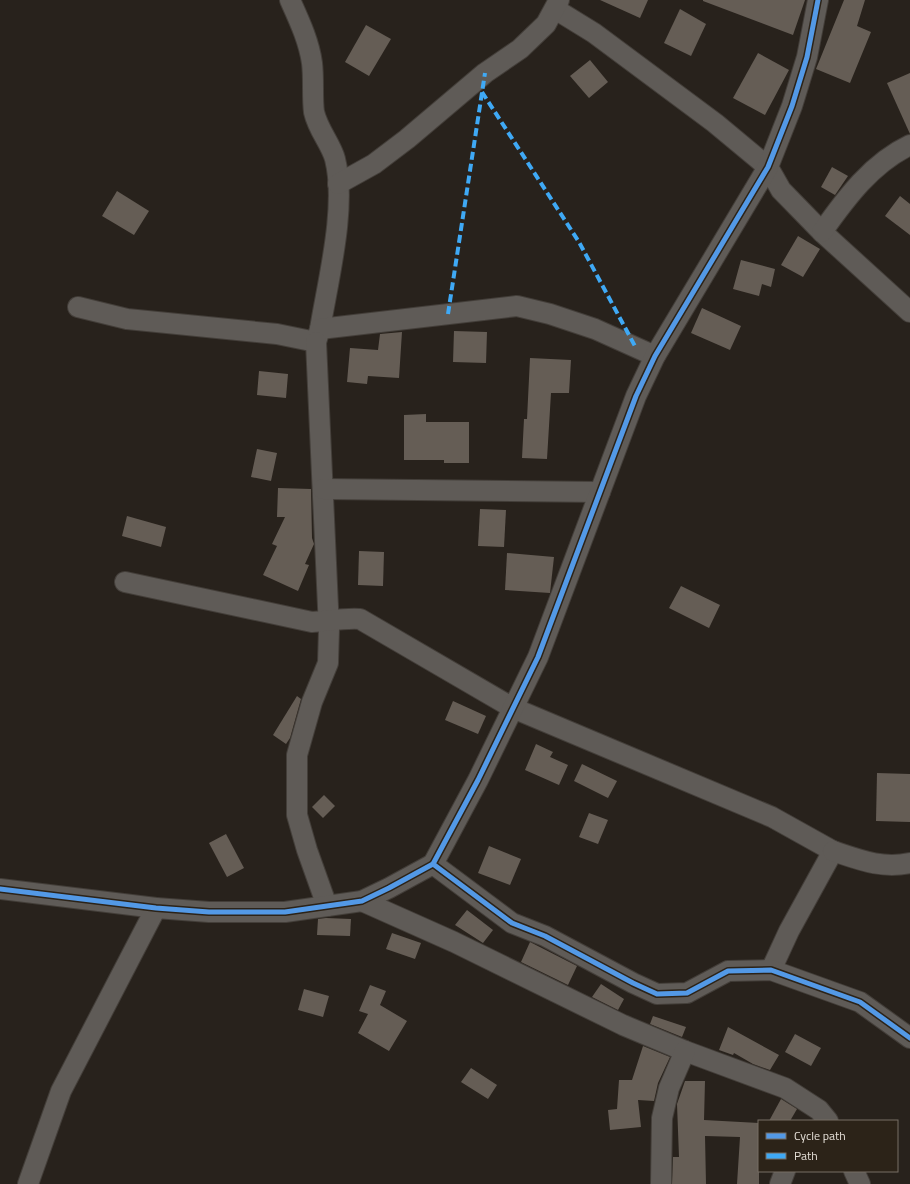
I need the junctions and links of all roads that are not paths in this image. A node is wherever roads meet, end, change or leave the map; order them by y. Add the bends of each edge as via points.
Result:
1 (290, 0) edge
2 (818, 0) edge
3 (557, 4) edge
4 (910, 145) edge
5 (768, 167) junction
6 (338, 184) junction
7 (822, 232) junction
8 (78, 307) dead end
9 (910, 312) edge
10 (318, 335) junction
11 (655, 356) junction
12 (323, 489) junction
13 (600, 492) junction
14 (125, 582) dead end
15 (329, 622) junction
16 (513, 708) junction
17 (833, 851) junction
18 (910, 863) edge
19 (433, 864) junction
20 (0, 889) edge
21 (362, 901) junction
22 (327, 906) junction
23 (156, 908) junction
24 (771, 970) junction
25 (910, 1038) edge
26 (685, 1051) junction
27 (827, 1120) edge
28 (785, 1172) edge
29 (854, 1172) edge
30 (28, 1184) edge
31 (661, 1184) edge
32 (780, 1184) edge
33 (860, 1184) edge

1 - 6 street via 304,32 311,61 314,112 335,158
2 - 5 street via 808,57
3 - 5 street via 715,123
3 - 6 street via 546,24 520,49 485,73 374,164
4 - 7 street via 882,162 861,182
5 - 7 street via 781,190
5 - 11 street
6 - 10 street via 339,209
7 - 9 street
8 - 10 street via 127,319 277,334
10 - 11 street via 517,306 550,314 595,330
10 - 12 street
11 - 13 street via 636,396
12 - 13 street
12 - 15 street
13 - 16 street via 538,657
14 - 15 street via 312,622
15 - 16 street via 347,618 360,619
15 - 22 street via 328,663 312,702 297,755 298,815 307,850
16 - 17 street via 772,817
16 - 19 street
17 - 18 street via 873,864 886,866
17 - 24 street
19 - 21 street
19 - 24 street via 512,923 545,936 657,994 687,993 728,971
20 - 23 street
21 - 22 street
21 - 26 street via 454,942 623,1025
22 - 23 street via 285,912 209,912
23 - 30 street via 60,1091
24 - 25 street via 860,1002
26 - 27 street via 785,1088 819,1110
26 - 31 street via 676,1069 662,1118
28 - 32 street
29 - 33 street

